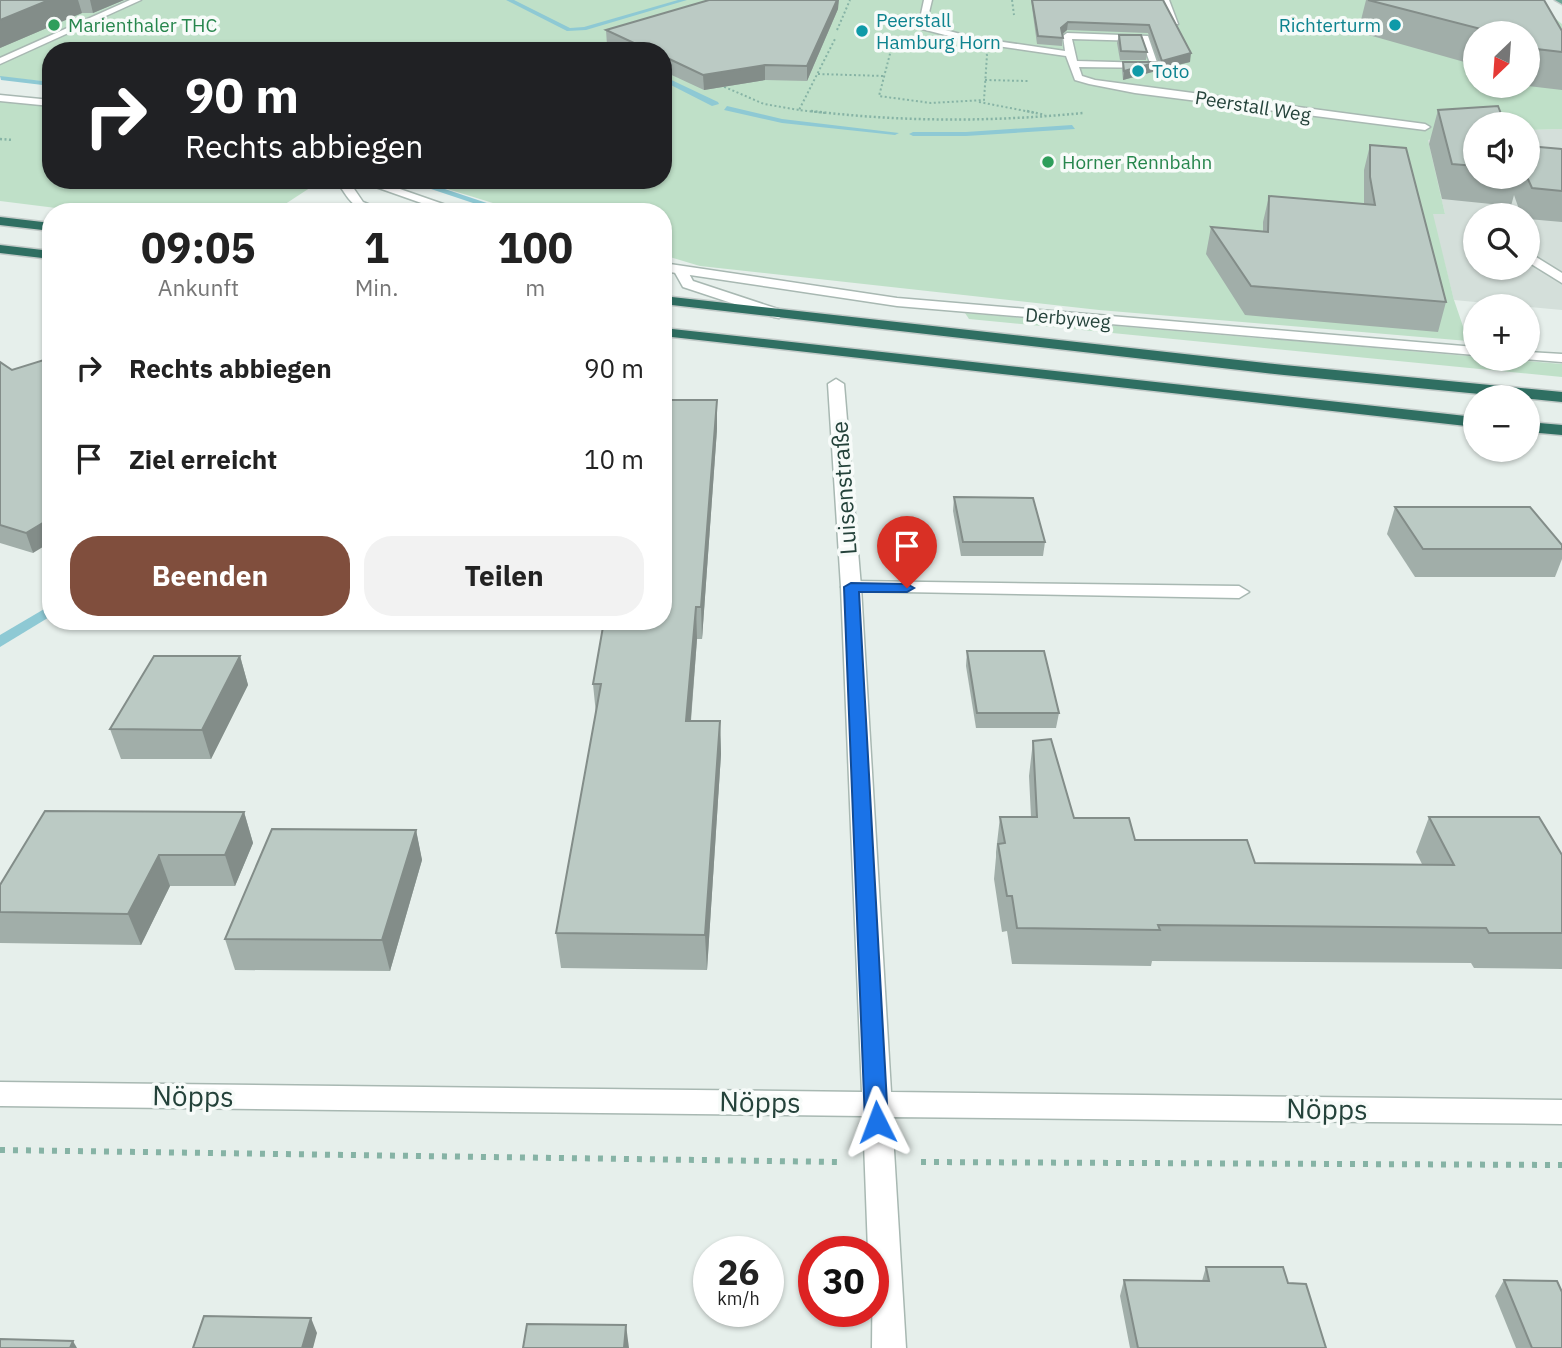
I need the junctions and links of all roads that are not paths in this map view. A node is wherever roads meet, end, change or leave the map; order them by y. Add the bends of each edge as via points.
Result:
1 (137, 0) edge
2 (928, 0) edge
3 (1166, 1) edge
4 (1153, 2) edge
5 (1175, 22) edge
6 (42, 42) edge
7 (43, 42) edge
8 (1072, 59) junction
9 (0, 61) edge
10 (0, 98) edge
11 (42, 102) edge
12 (1424, 127) dead end
13 (390, 189) edge
14 (432, 203) edge
15 (0, 221) edge
16 (42, 226) edge
17 (0, 249) edge
18 (42, 254) edge
19 (1540, 264) edge
20 (672, 269) edge
21 (681, 271) junction
22 (1562, 279) edge
23 (672, 301) edge
24 (779, 314) junction
25 (672, 333) edge
26 (1463, 350) edge
27 (1540, 357) edge
28 (1562, 358) edge
29 (836, 384) dead end
30 (1562, 397) edge
31 (1463, 421) edge
32 (1540, 428) edge
33 (1562, 430) edge
34 (851, 587) junction
35 (1239, 592) dead end
36 (0, 1094) edge
37 (876, 1103) junction
38 (1562, 1112) edge
39 (889, 1348) edge

1 - 7 street
2 - 8 street via 921,26
3 - 4 street
3 - 5 street
6 - 9 street
8 - 8 street via 1156,66 1145,38 1067,36
8 - 12 street, Peerstall Weg via 1078,78 1100,86
10 - 11 street
13 - 14 street
15 - 16 highway
17 - 18 highway
19 - 22 street
20 - 21 street, Derbyweg
21 - 24 street via 688,284
21 - 26 street, Derbyweg via 897,302
23 - 24 highway
24 - 30 highway
25 - 31 highway
27 - 28 street
29 - 34 street, Luisenstraße
32 - 33 highway
34 - 35 street
34 - 37 street, Luisenstraße
36 - 37 street, Nöpps
37 - 38 street, Nöpps
37 - 39 street, Luisenstraße

